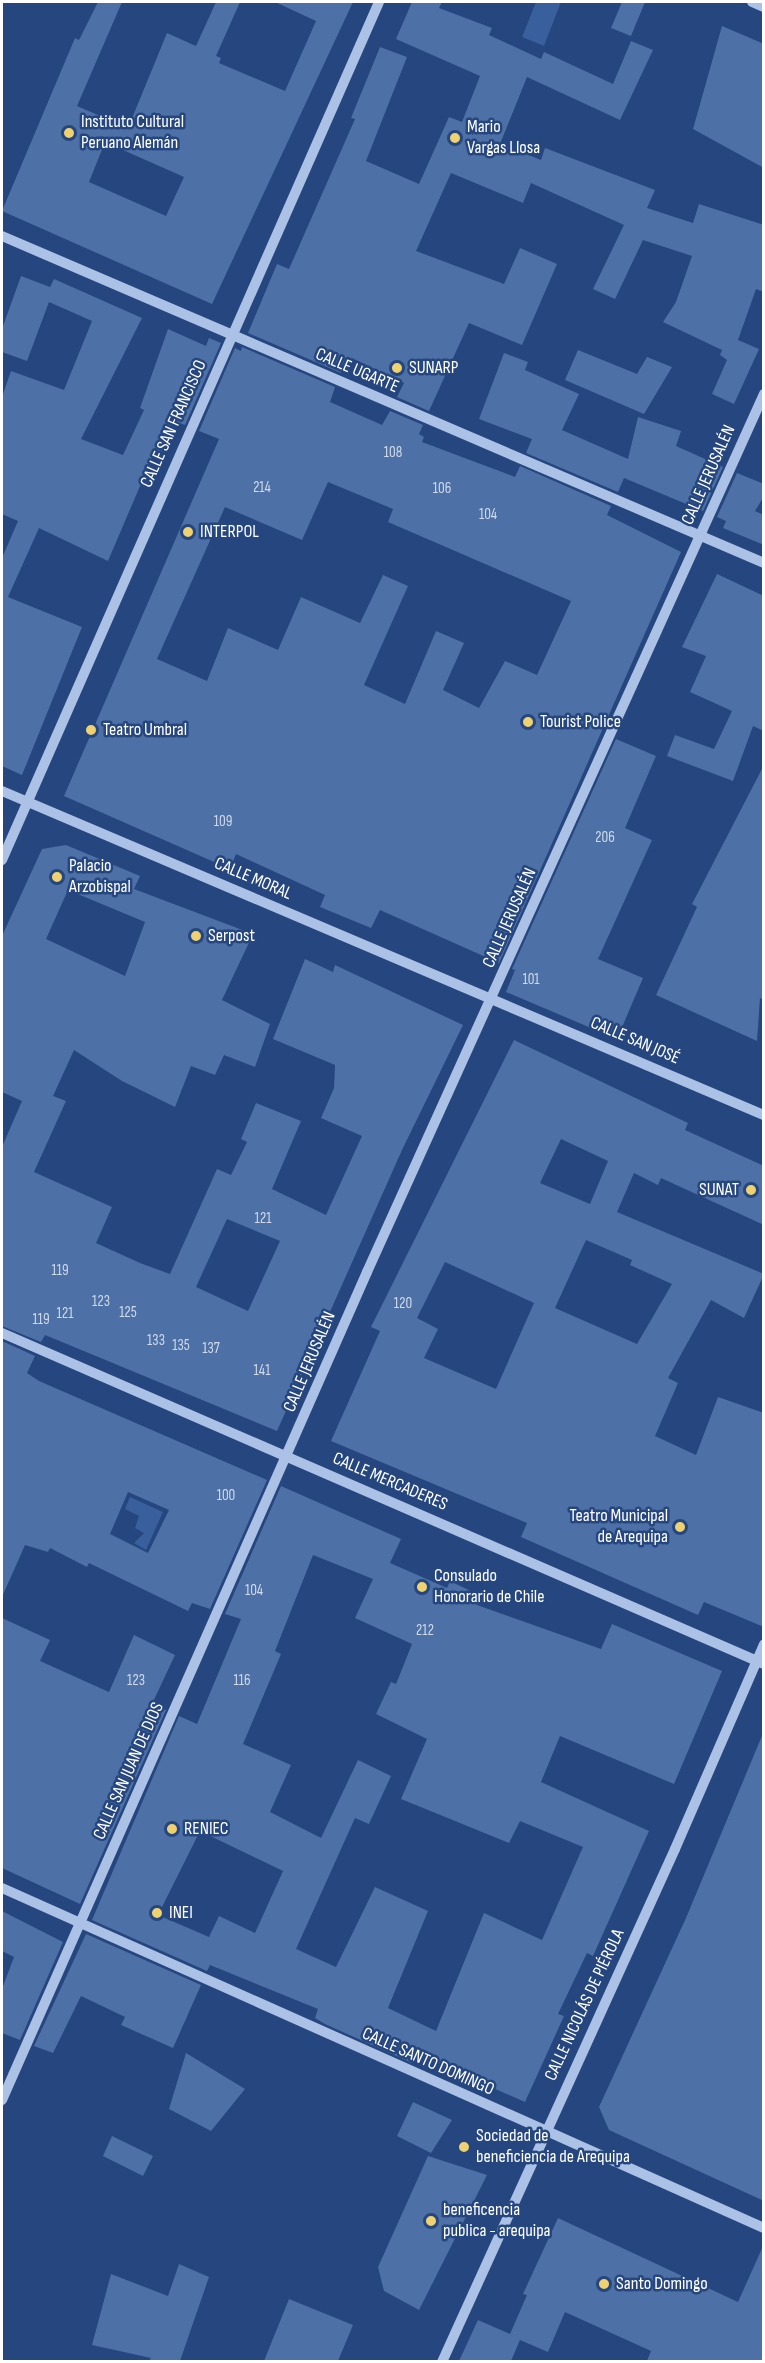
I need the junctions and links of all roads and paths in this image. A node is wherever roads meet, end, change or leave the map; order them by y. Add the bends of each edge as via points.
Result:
1 (379, 2) edge
2 (752, 2) edge
3 (764, 6) edge
4 (2, 236) edge
5 (231, 335) junction
6 (764, 394) edge
7 (699, 536) junction
8 (764, 563) edge
9 (2, 791) edge
10 (28, 802) junction
11 (2, 860) edge
12 (493, 998) junction
13 (764, 1115) edge
14 (2, 1333) edge
15 (287, 1456) junction
16 (764, 1644) edge
17 (760, 1663) edge
18 (2, 1888) edge
19 (79, 1925) junction
20 (2, 2100) edge
21 (544, 2132) junction
22 (764, 2228) edge
23 (442, 2361) edge

1 - 5 street, CALLE SAN FRANCISCO
2 - 3 street
4 - 5 street, CALLE UGARTE
5 - 7 street, CALLE UGARTE
5 - 10 street, CALLE SAN FRANCISCO
6 - 7 street, CALLE JERUSALÉN
7 - 8 street, CALLE UGARTE
7 - 12 street, CALLE JERUSALÉN
9 - 10 street, CALLE MORAL
10 - 11 street, CALLE SAN FRANCISCO
10 - 12 street, CALLE MORAL
12 - 13 street, CALLE SAN JOSÉ
12 - 15 street, CALLE JERUSALÉN
14 - 15 street, CALLE MERCADERES
15 - 17 street, CALLE MERCADERES
15 - 19 street, CALLE SAN JUAN DE DIOS
16 - 17 street, CALLE NICOLÁS DE PIÉROLA
17 - 21 street, CALLE NICOLÁS DE PIÉROLA
18 - 19 street, CALLE SANTO DOMINGO
19 - 20 street, CALLE SAN JUAN DE DIOS
19 - 21 street, CALLE SANTO DOMINGO
21 - 22 street, CALLE SANTO DOMINGO
21 - 23 street, CALLE NICOLÁS DE PIÉROLA

